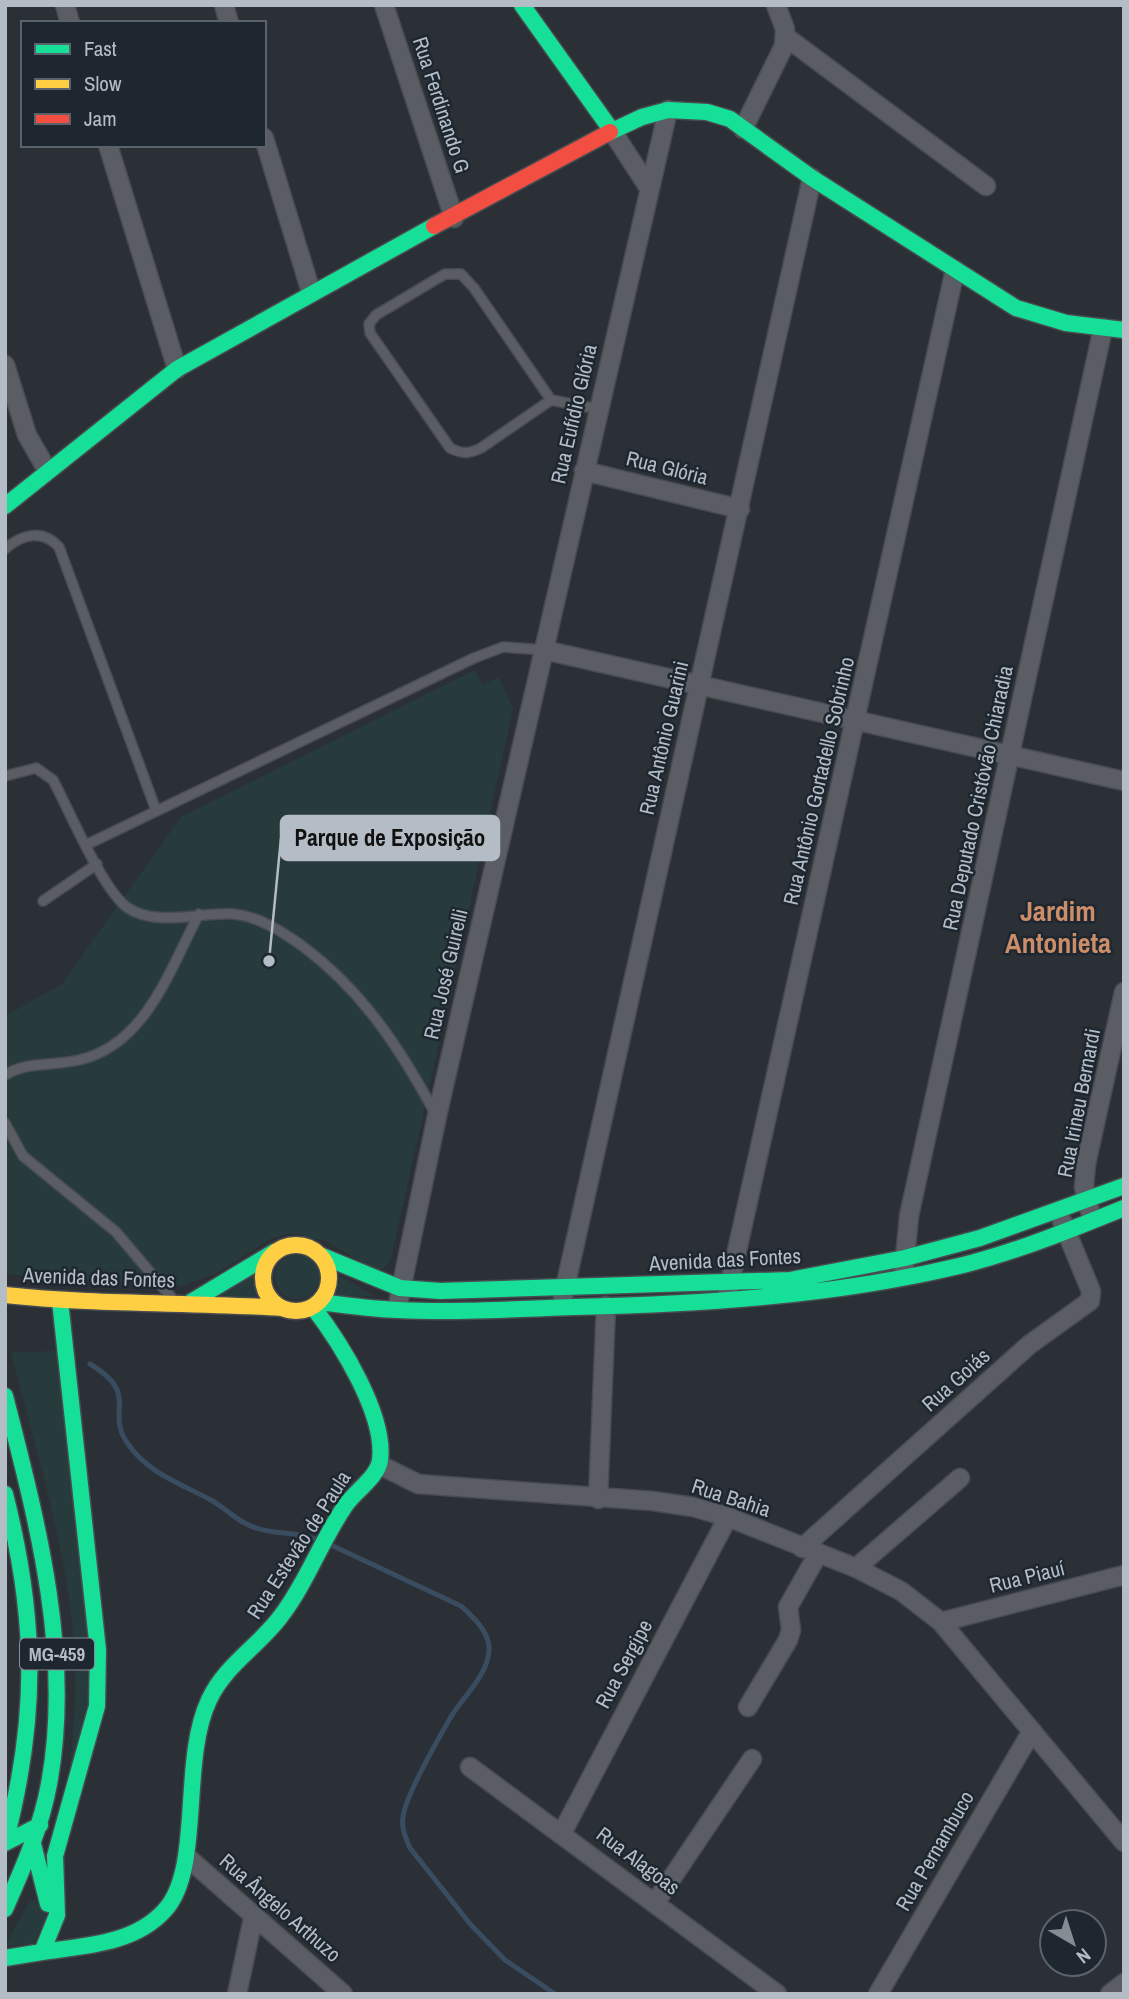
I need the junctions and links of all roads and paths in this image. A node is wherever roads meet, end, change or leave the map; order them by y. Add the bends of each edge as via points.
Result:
1 (384, 5) edge
2 (522, 5) edge
3 (776, 5) edge
4 (786, 37) junction
5 (668, 110) junction
6 (743, 129) junction
7 (612, 131) junction
8 (266, 145) edge
9 (109, 147) edge
10 (812, 178) junction
11 (986, 186) dead end
12 (649, 188) junction
13 (454, 218) junction
14 (954, 270) junction
15 (311, 292) junction
16 (1103, 327) junction
17 (1124, 330) edge
18 (5, 365) edge
19 (177, 369) junction
20 (551, 400) junction
21 (598, 409) junction
22 (47, 470) junction
23 (584, 471) junction
24 (5, 506) edge
25 (740, 509) junction
26 (5, 549) edge
27 (544, 650) junction
28 (699, 685) junction
29 (856, 721) junction
30 (1011, 756) junction
31 (5, 776) edge
32 (1124, 781) edge
33 (156, 810) junction
34 (88, 844) junction
35 (97, 863) junction
36 (43, 901) dead end
37 (199, 915) junction
38 (1124, 992) edge
39 (5, 1075) edge
40 (437, 1116) junction
41 (5, 1123) edge
42 (1124, 1186) edge
43 (1087, 1201) junction
44 (1124, 1208) edge
45 (1058, 1212) junction
46 (1093, 1222) junction
47 (1066, 1233) junction
48 (277, 1250) junction
49 (323, 1256) junction
50 (905, 1258) junction
51 (904, 1279) junction
52 (730, 1283) junction
53 (400, 1288) junction
54 (564, 1289) junction
55 (5, 1295) edge
56 (60, 1301) junction
57 (183, 1302) junction
58 (725, 1303) junction
59 (316, 1305) junction
60 (606, 1306) junction
61 (561, 1307) junction
62 (282, 1308) junction
63 (398, 1310) junction
64 (5, 1395) edge
65 (380, 1465) junction
66 (960, 1478) dead end
67 (5, 1494) edge
68 (598, 1499) junction
69 (727, 1517) junction
70 (810, 1551) junction
71 (856, 1568) junction
72 (1124, 1575) edge
73 (941, 1622) junction
74 (748, 1707) dead end
75 (1032, 1731) junction
76 (752, 1759) dead end
77 (470, 1767) dead end
78 (40, 1825) junction
79 (562, 1833) junction
80 (1124, 1842) edge
81 (5, 1843) edge
82 (33, 1844) junction
83 (187, 1857) junction
84 (8, 1901) edge
85 (655, 1903) junction
86 (52, 1910) junction
87 (254, 1914) junction
88 (84, 1946) junction
89 (42, 1952) junction
90 (5, 1958) edge
91 (1124, 1983) edge
92 (237, 1994) edge
93 (343, 1994) edge
94 (777, 1994) edge
95 (878, 1994) edge
96 (1110, 1994) edge

1 - 13 street, Rua Ferdinando G
2 - 7 main road
3 - 4 street
4 - 6 street
4 - 11 street
5 - 6 main road via 707,112
5 - 7 main road
5 - 12 street, Rua Eufídio Glória
6 - 10 main road
7 - 12 street
7 - 13 main road
8 - 15 street
9 - 19 street
10 - 14 main road
10 - 25 street, Rua Antônio Guarini
12 - 21 street, Rua Eufídio Glória
13 - 15 main road
14 - 16 main road via 1016,307 1066,323
14 - 29 street, Rua Antônio Gortadello Sobrinho
15 - 19 main road
16 - 17 main road
16 - 30 street, Rua Deputado Cristóvão Chiaradia
18 - 22 street via 27,435
19 - 22 main road
20 - 20 lane via 481,448 458,452 450,448 370,334 369,324 376,315 445,274 460,274
20 - 21 lane
21 - 23 street, Rua Eufídio Glória
22 - 24 main road
23 - 25 street, Rua Glória
23 - 27 street, Rua Eufídio Glória
25 - 28 street, Rua Antônio Guarini
26 - 33 lane via 27,536 41,535 51,537 59,547
27 - 28 street
27 - 33 lane via 503,647 474,657
27 - 40 street, Rua José Guirelli
28 - 29 street
28 - 54 street, Rua Antônio Guarini
29 - 30 street
29 - 52 street, Rua Antônio Gortadello Sobrinho
30 - 32 street
30 - 50 street, Rua Deputado Cristóvão Chiaradia via 909,1216
31 - 34 lane via 26,768 45,772
33 - 34 lane
34 - 35 lane
35 - 36 lane
35 - 37 lane via 114,894 131,910 152,917
37 - 39 lane via 145,1014 121,1042 80,1060 27,1066
37 - 40 lane via 238,915 261,921 322,961 380,1021
38 - 43 street, Rua Irineu Bernardi via 1086,1164
40 - 53 street, Rua José Guirelli
41 - 57 lane via 23,1156 116,1232
42 - 43 main road, Avenida das Fontes
43 - 45 main road, Avenida das Fontes
43 - 46 street, Rua Irineu Bernardi
44 - 46 main road, Avenida das Fontes
45 - 47 street
45 - 50 main road, Avenida das Fontes
46 - 47 main road, Avenida das Fontes
47 - 51 main road, Avenida das Fontes
47 - 70 street, Rua Goiás via 1091,1292 1090,1301 1029,1345
48 - 49 main road, Avenida das Fontes via 306,1245
48 - 57 main road, Avenida das Fontes
48 - 62 main road via 262,1276 267,1295
49 - 53 main road, Avenida das Fontes
49 - 59 main road via 330,1275 325,1295
50 - 51 street, Rua Deputado Cristóvão Chiaradia
50 - 52 main road, Avenida das Fontes via 790,1280
51 - 58 main road, Avenida das Fontes
52 - 54 main road, Avenida das Fontes
52 - 58 street, Rua Antônio Gortadello Sobrinho
53 - 54 main road, Avenida das Fontes
53 - 63 street, Rua José Guirelli
54 - 61 street, Rua Antônio Guarini
55 - 56 main road, Avenida das Fontes
56 - 57 main road, Avenida das Fontes
56 - 86 main road via 88,1540 98,1689 94,1721 55,1856
57 - 62 main road, Avenida das Fontes
58 - 60 main road, Avenida das Fontes
59 - 62 main road, Avenida das Fontes via 303,1311
59 - 63 main road, Avenida das Fontes
59 - 65 main road via 339,1342 374,1421
60 - 61 main road, Avenida das Fontes
60 - 68 street
61 - 63 main road, Avenida das Fontes
64 - 78 main road, MG-459 via 39,1538 56,1640 55,1754
65 - 68 street, Rua Bahia via 418,1484
65 - 83 main road, Rua Estevão de Paula via 343,1507 266,1635 222,1678 206,1705 192,1761
66 - 71 street
67 - 81 main road via 23,1567 33,1670 28,1745
68 - 69 street, Rua Bahia via 675,1504
69 - 70 street, Rua Bahia
69 - 79 street, Rua Sergipe
70 - 71 street, Rua Bahia
70 - 74 street via 788,1607 788,1640
71 - 73 street, Rua Bahia via 916,1600
72 - 73 street, Rua Piauí
73 - 75 street, Rua Bahia
75 - 80 street, Rua Bahia
75 - 95 street, Rua Pernambuco
76 - 85 street
77 - 79 street, Rua Alagoas
78 - 81 main road
78 - 82 main road, MG-459
79 - 85 street, Rua Alagoas
82 - 84 main road, MG-459
82 - 86 main road
83 - 87 street, Rua Ângelo Arthuzo
83 - 88 main road, Rua Estevão de Paula via 182,1884 164,1912 127,1935
84 - 86 main road via 36,1896
85 - 94 street, Rua Alagoas
86 - 88 main road
86 - 89 main road
87 - 92 street
87 - 93 street, Rua Ângelo Arthuzo
88 - 89 main road, Rua Estevão de Paula
89 - 90 main road, Rua Estevão de Paula
91 - 96 street

